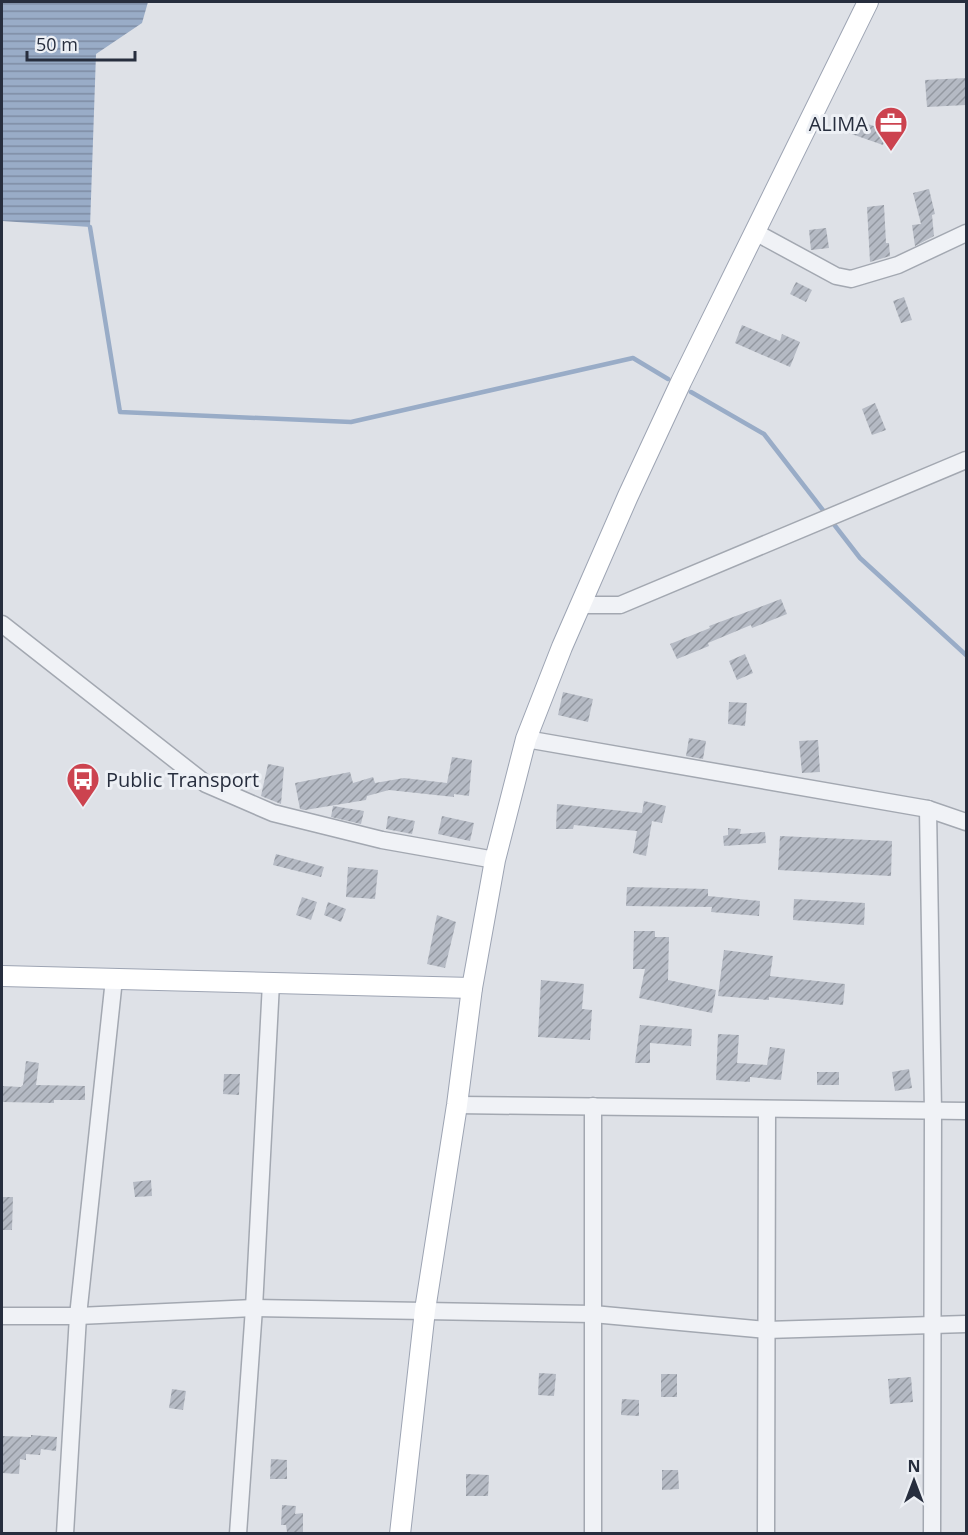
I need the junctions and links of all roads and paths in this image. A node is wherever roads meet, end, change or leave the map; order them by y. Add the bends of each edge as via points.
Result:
1 (868, 2) edge
2 (755, 232) junction
3 (966, 233) edge
4 (966, 460) edge
5 (580, 605) junction
6 (2, 624) edge
7 (526, 739) junction
8 (928, 809) junction
9 (966, 822) edge
10 (495, 860) junction
11 (2, 976) edge
12 (114, 980) junction
13 (271, 983) junction
14 (472, 988) junction
15 (457, 1105) junction
16 (593, 1106) junction
17 (767, 1109) junction
18 (933, 1111) junction
19 (966, 1112) edge
20 (254, 1308) junction
21 (425, 1310) junction
22 (593, 1314) junction
23 (2, 1316) edge
24 (78, 1316) junction
25 (966, 1324) edge
26 (933, 1325) junction
27 (766, 1330) junction
28 (64, 1533) edge
29 (238, 1533) edge
30 (400, 1533) edge
31 (593, 1533) edge
32 (766, 1533) edge
33 (932, 1533) edge

1 - 2 main road
2 - 3 street via 836,276 851,279 898,265
2 - 5 main road via 681,382
4 - 5 street via 620,605
5 - 7 main road
6 - 10 street via 206,784 273,813 382,840
7 - 8 street
7 - 10 main road
8 - 9 street
8 - 18 street
10 - 14 main road
11 - 12 main road
12 - 13 main road
12 - 24 street
13 - 14 main road
13 - 20 street
14 - 15 main road
15 - 16 street
15 - 21 main road
16 - 17 street
16 - 22 street
17 - 18 street
17 - 27 street
18 - 19 street
18 - 26 street
20 - 21 street
20 - 24 street
20 - 29 street
21 - 22 street
21 - 30 main road
22 - 27 street
22 - 31 street
23 - 24 street
24 - 28 street
25 - 26 street
26 - 27 street
26 - 33 street
27 - 32 street

